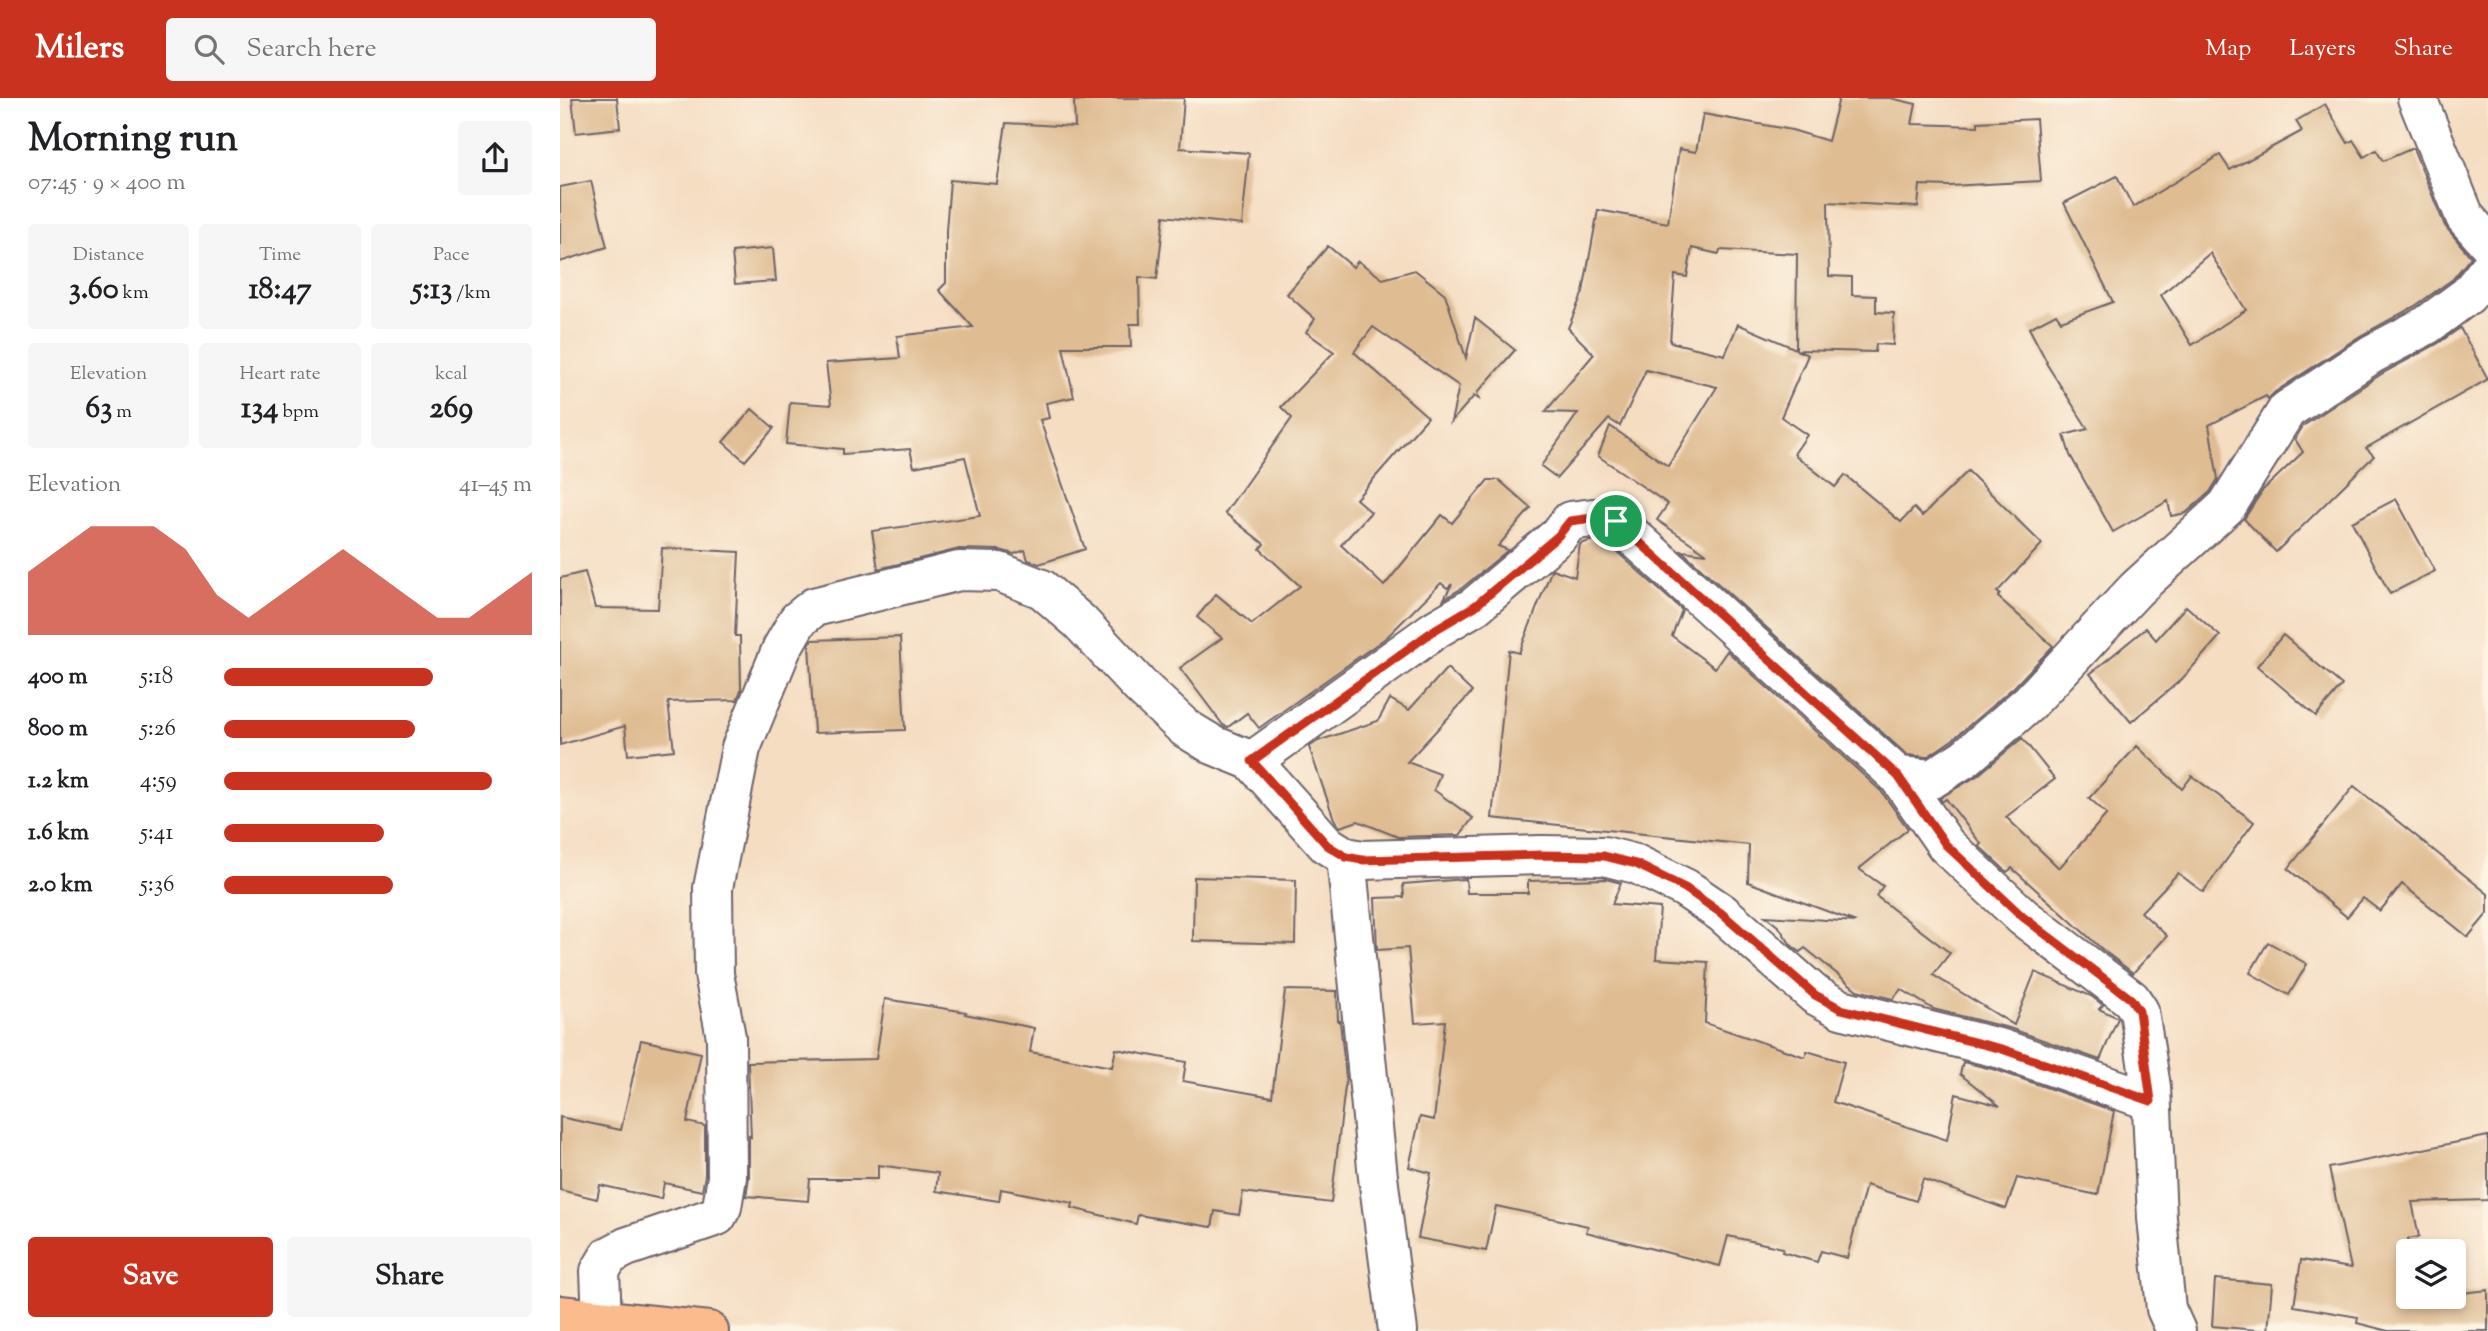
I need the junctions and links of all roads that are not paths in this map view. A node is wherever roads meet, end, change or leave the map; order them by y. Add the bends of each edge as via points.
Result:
1 (2417, 98) edge
2 (2488, 243) edge
3 (2488, 270) edge
4 (1252, 761) junction
5 (1898, 776) junction
6 (1346, 857) junction
7 (2151, 1101) junction
8 (560, 1315) edge
9 (601, 1320) junction
10 (709, 1331) edge
11 (1398, 1331) edge
12 (2176, 1331) edge

1 - 2 street via 2465,217
3 - 5 street via 2468,295 2427,325 2372,354 2287,410 2227,506 2136,589 2020,710 1965,758 1931,779
4 - 5 street via 1475,606 1570,521 1593,518 1616,521
4 - 6 street via 1327,845
4 - 9 street via 1213,746 1185,728 1042,589 999,572 959,571 814,607 798,620 741,748 713,888 715,975 726,1037 727,1177 722,1207 717,1216 609,1256 600,1271
5 - 7 street via 1946,845 2023,917 2131,999 2139,1011
6 - 7 street via 1604,856 1636,864 1685,888 1721,913 1815,995 1841,1009 2002,1049
6 - 11 street
7 - 12 street via 2166,1309
8 - 9 main road
9 - 10 main road

